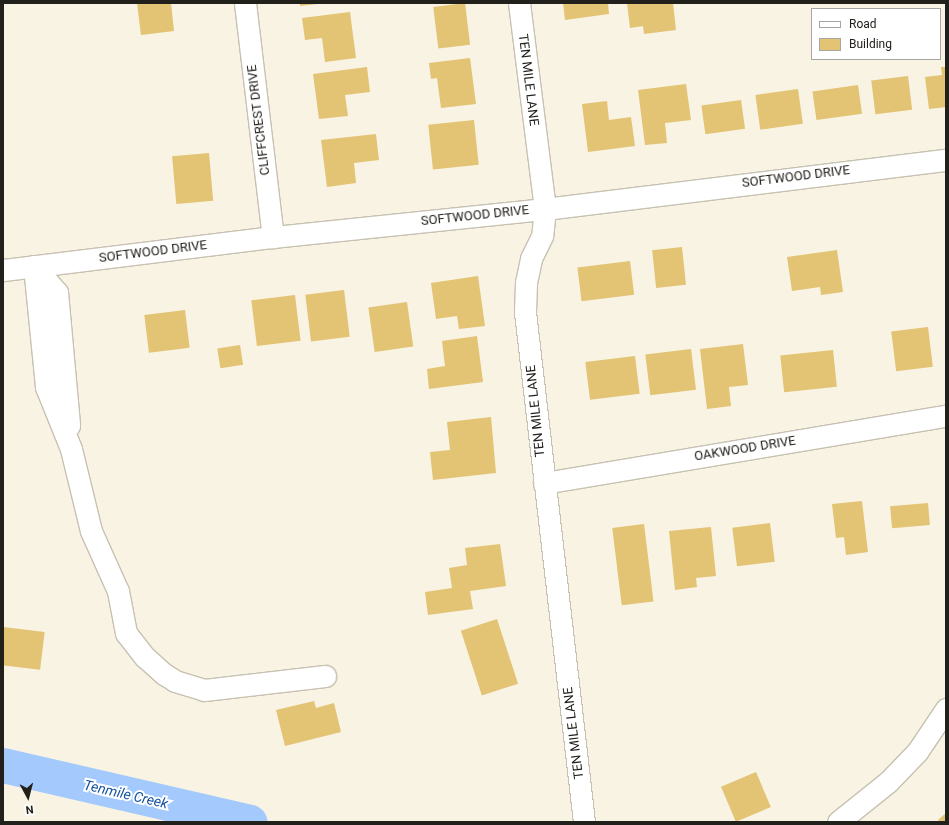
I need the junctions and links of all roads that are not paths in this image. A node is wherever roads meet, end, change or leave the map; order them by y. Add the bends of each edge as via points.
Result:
1 (245, 3) edge
2 (519, 3) edge
3 (946, 160) edge
4 (545, 209) junction
5 (273, 237) junction
6 (34, 266) junction
7 (3, 270) edge
8 (946, 416) edge
9 (544, 482) junction
10 (325, 676) dead end
11 (946, 709) edge
12 (584, 822) edge
13 (838, 822) edge

1 - 5 street, CLIFFCREST DRIVE
2 - 4 street, TEN MILE LANE
3 - 4 street, SOFTWOOD DRIVE
4 - 5 street, SOFTWOOD DRIVE
4 - 9 street, TEN MILE LANE via 542,236 531,259 526,284 525,312
5 - 6 street, SOFTWOOD DRIVE
6 - 7 street, SOFTWOOD DRIVE
6 - 10 street via 46,387 71,449 92,531 118,590 126,633 145,657 175,681 204,690
8 - 9 street, OAKWOOD DRIVE
9 - 12 street, TEN MILE LANE
11 - 13 street via 917,752 888,782

